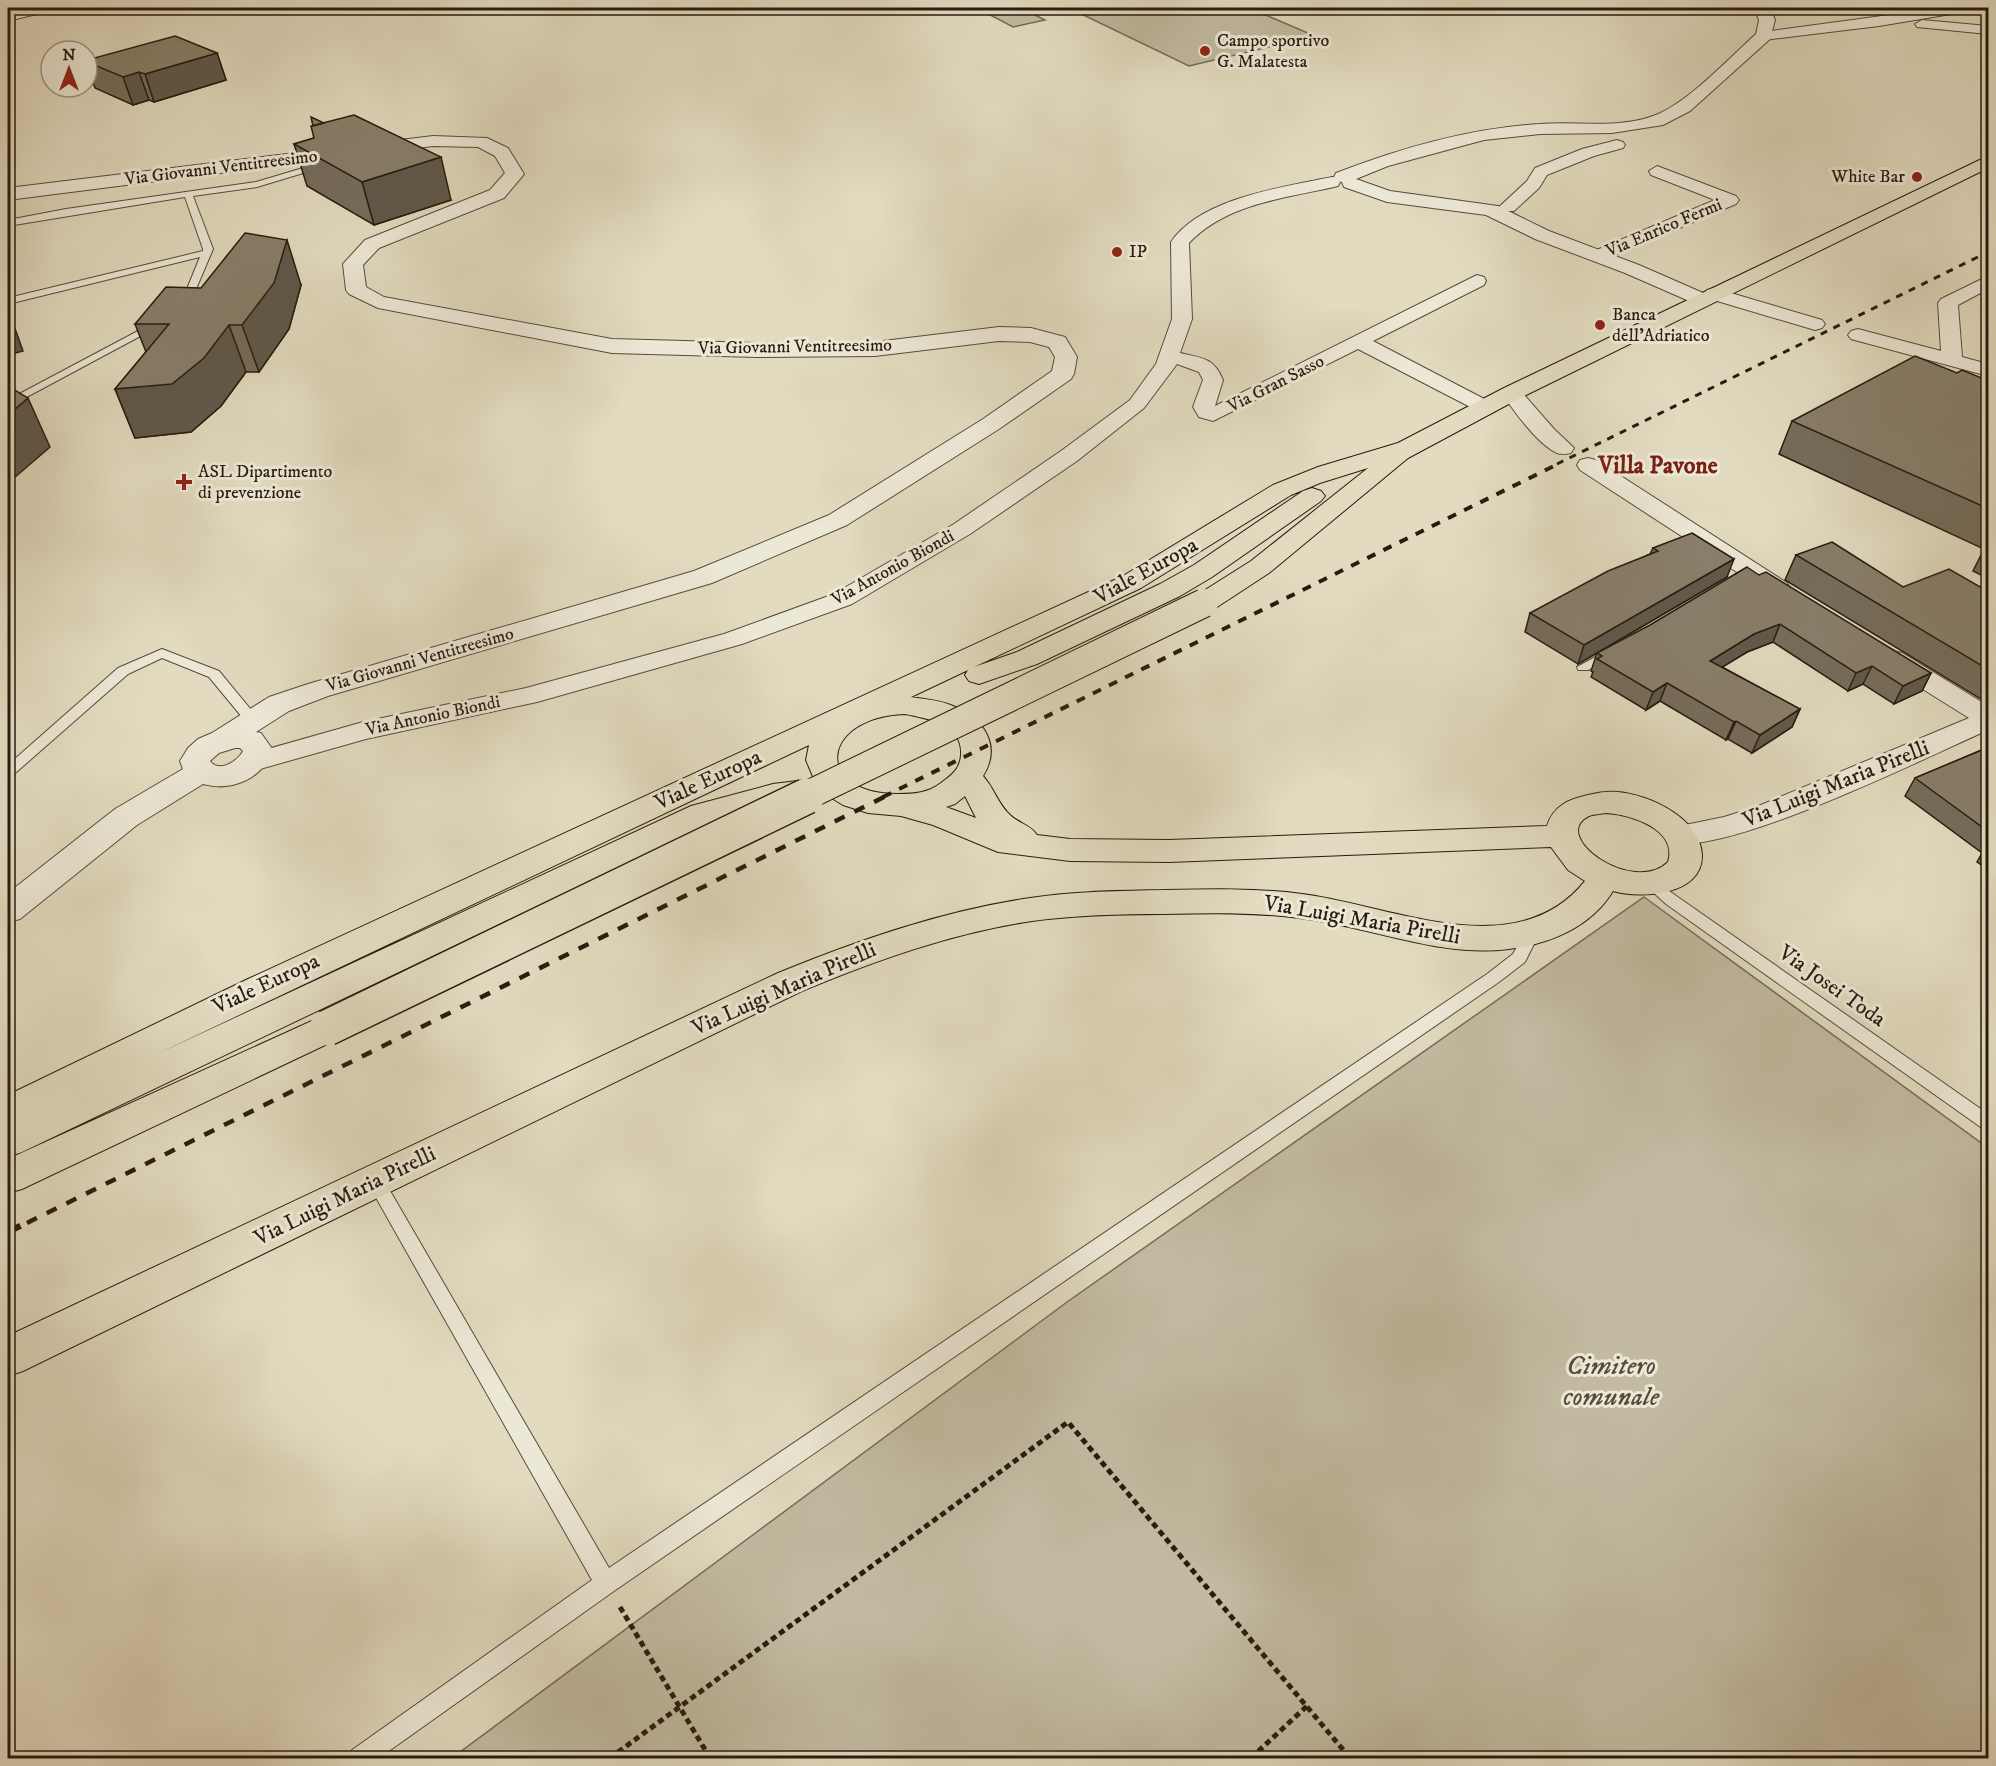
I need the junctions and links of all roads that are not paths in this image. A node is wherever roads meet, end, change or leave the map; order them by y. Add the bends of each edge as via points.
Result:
1 (44, 8) edge
2 (1762, 8) edge
3 (1963, 8) edge
4 (8, 17) edge
5 (1892, 20) junction
6 (1989, 30) edge
7 (1764, 36) junction
8 (1483, 135) junction
9 (1617, 145) dead end
10 (374, 148) junction
11 (1989, 161) edge
12 (1657, 171) dead end
13 (1342, 181) junction
14 (8, 194) edge
15 (188, 194) junction
16 (1508, 207) junction
17 (8, 223) edge
18 (1523, 225) junction
19 (206, 253) junction
20 (1598, 256) junction
21 (1477, 281) dead end
22 (1989, 282) edge
23 (1708, 297) junction
24 (8, 301) edge
25 (173, 316) edge
26 (163, 322) edge
27 (1815, 324) dead end
28 (1858, 335) dead end
29 (1358, 341) junction
30 (1169, 356) junction
31 (1952, 368) junction
32 (1989, 370) edge
33 (1512, 393) junction
34 (8, 404) edge
35 (1485, 406) junction
36 (1563, 448) dead end
37 (1405, 450) junction
38 (1588, 465) dead end
39 (1798, 600) edge
40 (1621, 648) edge
41 (1876, 648) edge
42 (1027, 658) junction
43 (1583, 667) dead end
44 (905, 705) junction
45 (1989, 715) edge
46 (252, 720) junction
47 (1989, 720) edge
48 (971, 732) junction
49 (223, 740) junction
50 (825, 741) junction
51 (253, 762) junction
52 (8, 772) edge
53 (200, 772) junction
54 (968, 779) junction
55 (838, 789) junction
56 (905, 806) junction
57 (702, 814) junction
58 (1680, 835) junction
59 (1562, 836) junction
60 (1034, 845) junction
61 (1604, 878) junction
62 (1652, 884) junction
63 (8, 910) edge
64 (1533, 932) junction
65 (8, 1112) edge
66 (1989, 1123) edge
67 (8, 1141) edge
68 (8, 1177) edge
69 (376, 1182) junction
70 (8, 1357) edge
71 (606, 1583) junction
72 (360, 1758) edge

1 - 4 street
2 - 7 street via 1767,20
3 - 5 street
5 - 6 street
5 - 7 street
7 - 8 street via 1684,107 1657,121 1612,128
8 - 13 street via 1382,162
8 - 16 street via 1450,151 1388,169 1380,173 1382,180 1398,187 1484,194
9 - 16 street via 1588,152 1541,172
10 - 14 street, Via Giovanni Ventitreesimo
10 - 15 lane via 257,184
10 - 46 street, Via Giovanni Ventitreesimo via 433,141 481,142 502,152 515,174 496,194 372,244 353,264 356,290 378,302 612,346 758,351 875,349 999,334 1031,335 1057,342 1066,357 1063,374 838,520 703,577 318,690 279,704
11 - 23 main road, Viale Europa
12 - 20 street, Via Enrico Fermi via 1738,197
13 - 18 street via 1387,196 1491,210
13 - 30 street, Via Antonio Biondi via 1255,198 1196,225 1180,242 1182,319
15 - 17 lane
15 - 19 lane via 208,249
16 - 18 street
18 - 20 street
19 - 24 lane
19 - 25 lane via 183,311
20 - 23 street
21 - 29 street, Via Gran Sasso
22 - 31 street via 1947,303
23 - 27 street
23 - 33 main road, Viale Europa
26 - 34 lane
28 - 31 street
29 - 30 street, Via Gran Sasso via 1213,415 1204,407 1213,380 1208,368
29 - 35 street
30 - 51 street, Via Antonio Biondi via 1137,404 1069,456 962,529 843,599 733,639 637,666 528,696 363,731
31 - 32 street
33 - 35 main road, Viale Europa
33 - 36 street
35 - 37 main road, Viale Europa
37 - 42 main road, Viale Europa via 1312,495 1170,590
37 - 65 main road, Viale Europa via 1285,488 1132,582 183,1024
37 - 68 main road, Viale Europa, bridge via 1260,567 1204,603 327,1028
38 - 39 street via 1744,574
40 - 43 lane
41 - 45 street via 1971,709
42 - 44 main road, Viale Europa
42 - 48 main road, Viale Europa via 988,694
44 - 48 main road via 944,712
44 - 50 main road via 857,714 838,726
46 - 49 street, Via Giovanni Ventitreesimo
46 - 52 lane via 214,674 162,652 123,671
47 - 58 street, Via Luigi Maria Pirelli via 1741,824
48 - 54 main road via 979,755
49 - 51 street via 250,740 258,750
49 - 53 street, Via Giovanni Ventitreesimo via 198,754 195,761
50 - 55 main road via 822,766
50 - 57 main road, Viale Europa via 728,794
51 - 53 street via 226,776
53 - 63 street via 126,817
54 - 56 main road via 942,797
54 - 60 main road via 978,790 986,810 1001,825
55 - 56 main road via 867,803
55 - 57 main road, Viale Europa via 780,791
56 - 60 main road via 998,842
57 - 67 main road, Viale Europa
58 - 59 main road via 1665,820 1643,809 1607,802 1586,805 1569,814
58 - 62 main road via 1685,862 1674,876
59 - 60 main road via 1109,852
59 - 61 main road via 1570,855
61 - 62 main road
61 - 64 main road, Via Luigi Maria Pirelli via 1592,898 1578,910
62 - 66 lane, Via Josei Toda
64 - 69 main road, Via Luigi Maria Pirelli via 1467,938 1306,906 1219,901 1070,904 958,922 855,955 790,982
64 - 71 lane via 1519,958 1493,978
69 - 70 main road, Via Luigi Maria Pirelli
69 - 71 lane
71 - 72 lane

